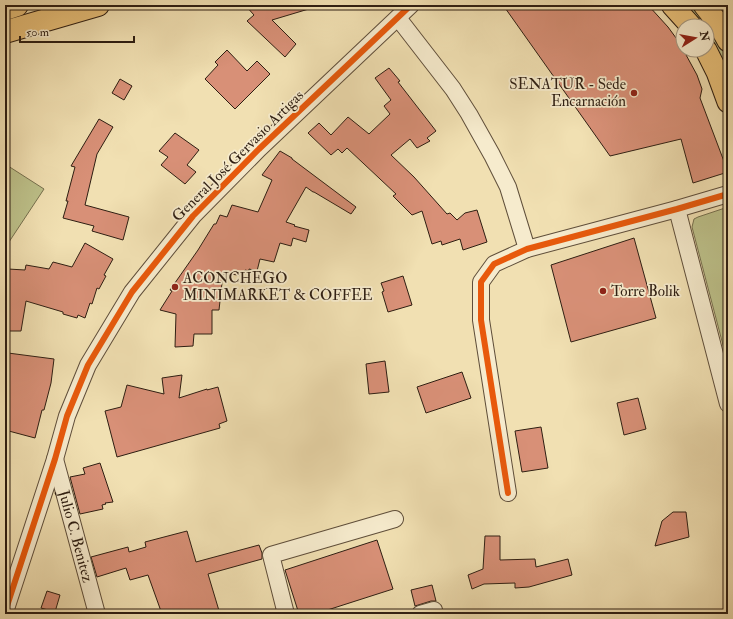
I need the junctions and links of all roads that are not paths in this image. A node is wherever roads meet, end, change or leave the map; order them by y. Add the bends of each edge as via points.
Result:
1 (17, 5) edge
2 (98, 5) edge
3 (411, 5) edge
4 (672, 5) edge
5 (704, 5) edge
6 (5, 9) edge
7 (398, 18) junction
8 (684, 18) edge
9 (5, 32) edge
10 (728, 41) edge
11 (710, 58) edge
12 (728, 102) edge
13 (728, 194) edge
14 (677, 209) junction
15 (527, 249) junction
16 (728, 404) edge
17 (55, 459) junction
18 (508, 493) dead end
19 (395, 519) dead end
20 (5, 612) edge
21 (97, 614) edge
22 (286, 614) edge

1 - 6 highway
2 - 9 highway
3 - 7 street, General José Gervasio Artigas
4 - 8 main road
5 - 10 main road
7 - 15 street via 453,89 492,155 508,187
7 - 17 street, General José Gervasio Artigas via 259,149 193,216 132,292 88,365
11 - 12 main road
13 - 14 street
14 - 15 street
14 - 16 street
15 - 18 street via 494,264 481,282 480,320
17 - 20 street, General José Gervasio Artigas
17 - 21 street, Julio C. Benitez
19 - 22 street via 270,555

